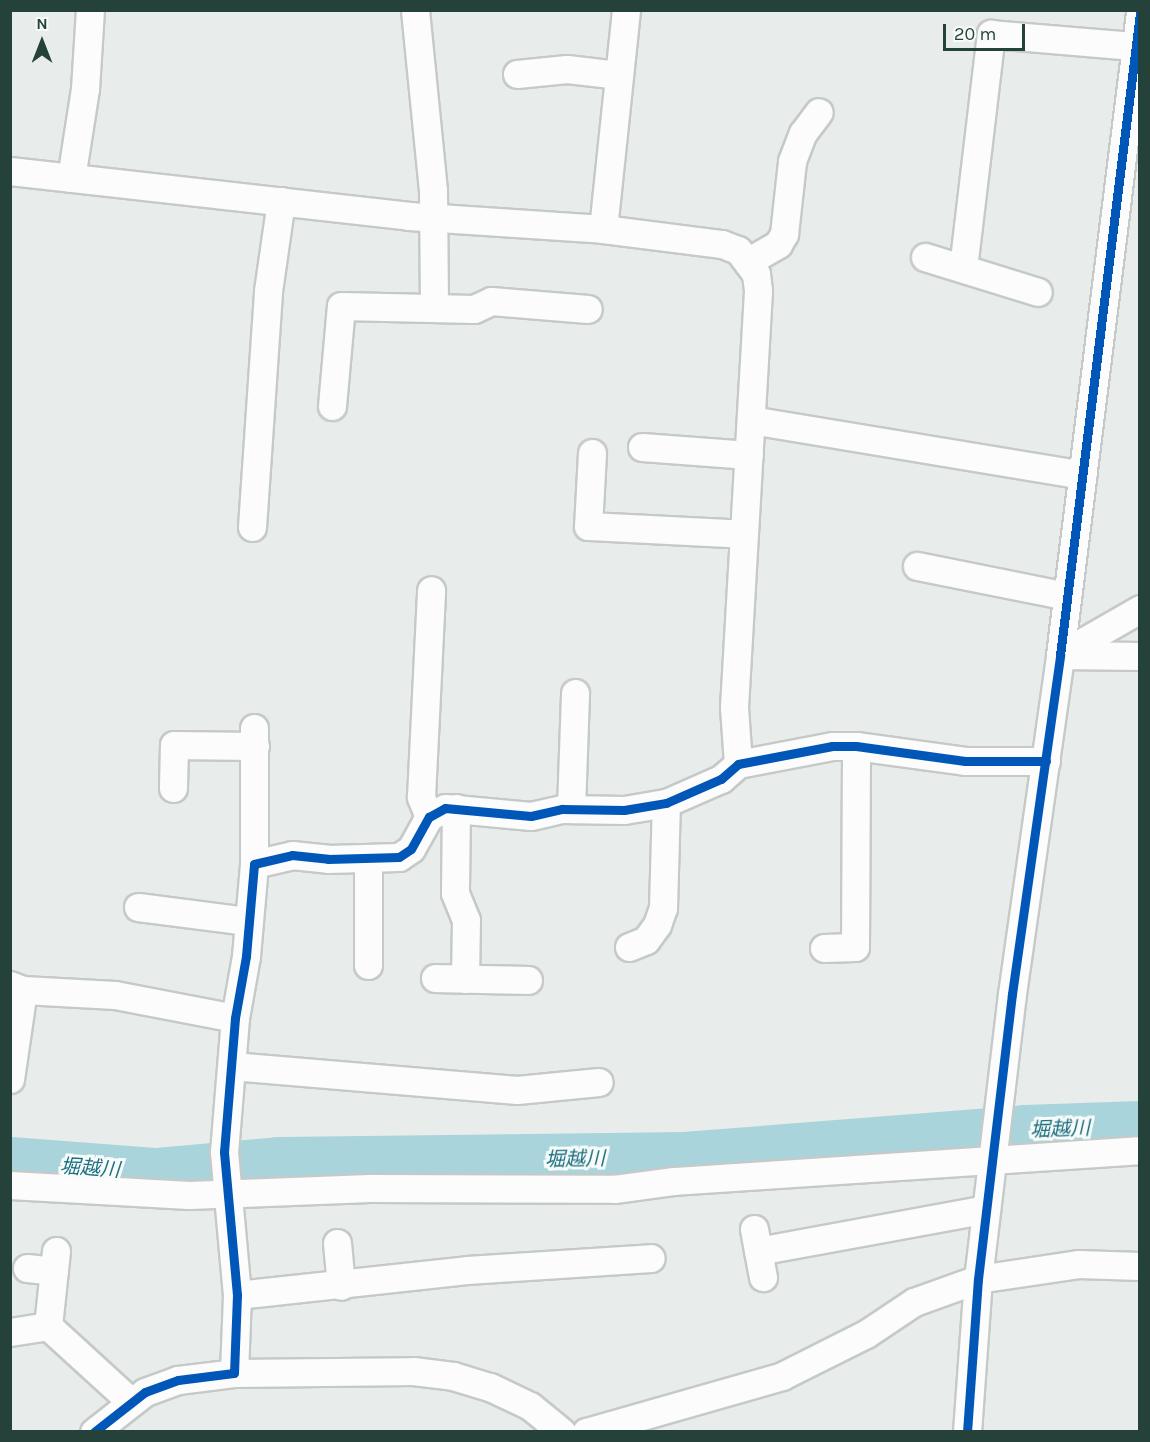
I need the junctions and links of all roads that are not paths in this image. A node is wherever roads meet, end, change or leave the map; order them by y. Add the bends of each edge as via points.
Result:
1 (90, 10) edge
2 (415, 10) edge
3 (626, 10) edge
4 (1140, 13) edge
5 (1135, 46) junction
6 (517, 74) dead end
7 (618, 75) junction
8 (819, 112) dead end
9 (1131, 152) edge
10 (10, 171) edge
11 (71, 178) junction
12 (281, 201) junction
13 (434, 218) junction
14 (603, 229) junction
15 (926, 257) dead end
16 (749, 261) junction
17 (963, 268) junction
18 (1038, 292) dead end
19 (434, 308) junction
20 (588, 309) dead end
21 (333, 406) dead end
22 (751, 420) junction
23 (642, 447) dead end
24 (592, 453) dead end
25 (749, 455) junction
26 (1082, 475) junction
27 (252, 527) dead end
28 (744, 534) junction
29 (917, 566) dead end
30 (431, 590) dead end
31 (1067, 596) junction
32 (1140, 609) edge
33 (1060, 655) junction
34 (1140, 656) edge
35 (575, 693) dead end
36 (856, 746) junction
37 (1046, 761) junction
38 (738, 764) junction
39 (173, 788) dead end
40 (666, 803) junction
41 (456, 808) junction
42 (571, 809) junction
43 (429, 817) junction
44 (368, 860) junction
45 (254, 864) junction
46 (138, 907) dead end
47 (248, 921) junction
48 (629, 947) dead end
49 (824, 948) dead end
50 (368, 965) dead end
51 (435, 978) dead end
52 (465, 979) junction
53 (528, 980) dead end
54 (17, 987) edge
55 (235, 1018) junction
56 (232, 1066) junction
57 (10, 1079) edge
58 (599, 1082) dead end
59 (1140, 1150) edge
60 (993, 1157) junction
61 (10, 1185) edge
62 (225, 1190) junction
63 (986, 1209) junction
64 (337, 1243) dead end
65 (758, 1252) dead end
66 (651, 1258) dead end
67 (1140, 1266) edge
68 (27, 1268) dead end
69 (978, 1279) junction
70 (341, 1286) junction
71 (237, 1295) junction
72 (48, 1326) junction
73 (10, 1332) edge
74 (234, 1373) junction
75 (130, 1401) junction
76 (94, 1431) edge
77 (562, 1431) edge
78 (586, 1431) edge
79 (967, 1431) edge

1 - 11 street via 85,89
2 - 13 street
3 - 7 street
4 - 5 street
5 - 9 street
5 - 17 street via 991,34
6 - 7 street via 567,69
7 - 14 street
8 - 16 street via 803,133 792,161 784,234 778,244
9 - 26 street
10 - 11 street
11 - 12 street
12 - 13 street
12 - 27 street via 268,291
13 - 14 street
13 - 19 street
14 - 16 street via 722,244 738,250
15 - 17 street
16 - 22 street via 758,291
17 - 18 street
19 - 20 street via 474,309 491,301
19 - 21 street via 341,306
22 - 25 street
22 - 26 street
23 - 25 street
24 - 28 street via 588,526
25 - 28 street
26 - 31 street
28 - 38 street via 735,707
29 - 31 street via 949,561
30 - 43 street via 422,797
31 - 33 street
32 - 33 street
33 - 34 street
33 - 37 street
35 - 42 street
36 - 37 street via 965,761
36 - 38 street via 832,746
36 - 49 street via 855,946
37 - 60 street
38 - 40 street via 712,783
39 - 45 street via 174,745 255,737
40 - 42 street via 624,810
40 - 48 street via 663,908 646,940
41 - 42 street via 531,816
41 - 43 street via 445,808
41 - 52 street via 455,892 466,920
43 - 44 street via 411,849 399,857
44 - 45 street via 292,855
44 - 50 street
45 - 47 street
46 - 47 street
47 - 55 street
51 - 52 street
52 - 53 street
54 - 55 street via 115,995
54 - 57 street
55 - 56 street
56 - 58 street via 419,1073 517,1090
56 - 62 street via 224,1152
59 - 60 street
60 - 62 street via 614,1189
60 - 63 street
61 - 62 street
62 - 71 street
63 - 65 street
63 - 69 street
64 - 70 street
66 - 70 street via 467,1270
67 - 69 street via 1078,1264
68 - 72 street via 55,1261
69 - 78 street via 914,1302 866,1335 782,1376
69 - 79 street
70 - 71 street
71 - 74 street
72 - 73 street
72 - 75 street
74 - 75 street via 178,1380
74 - 77 street via 413,1371 453,1376 490,1387 530,1406
75 - 76 street

